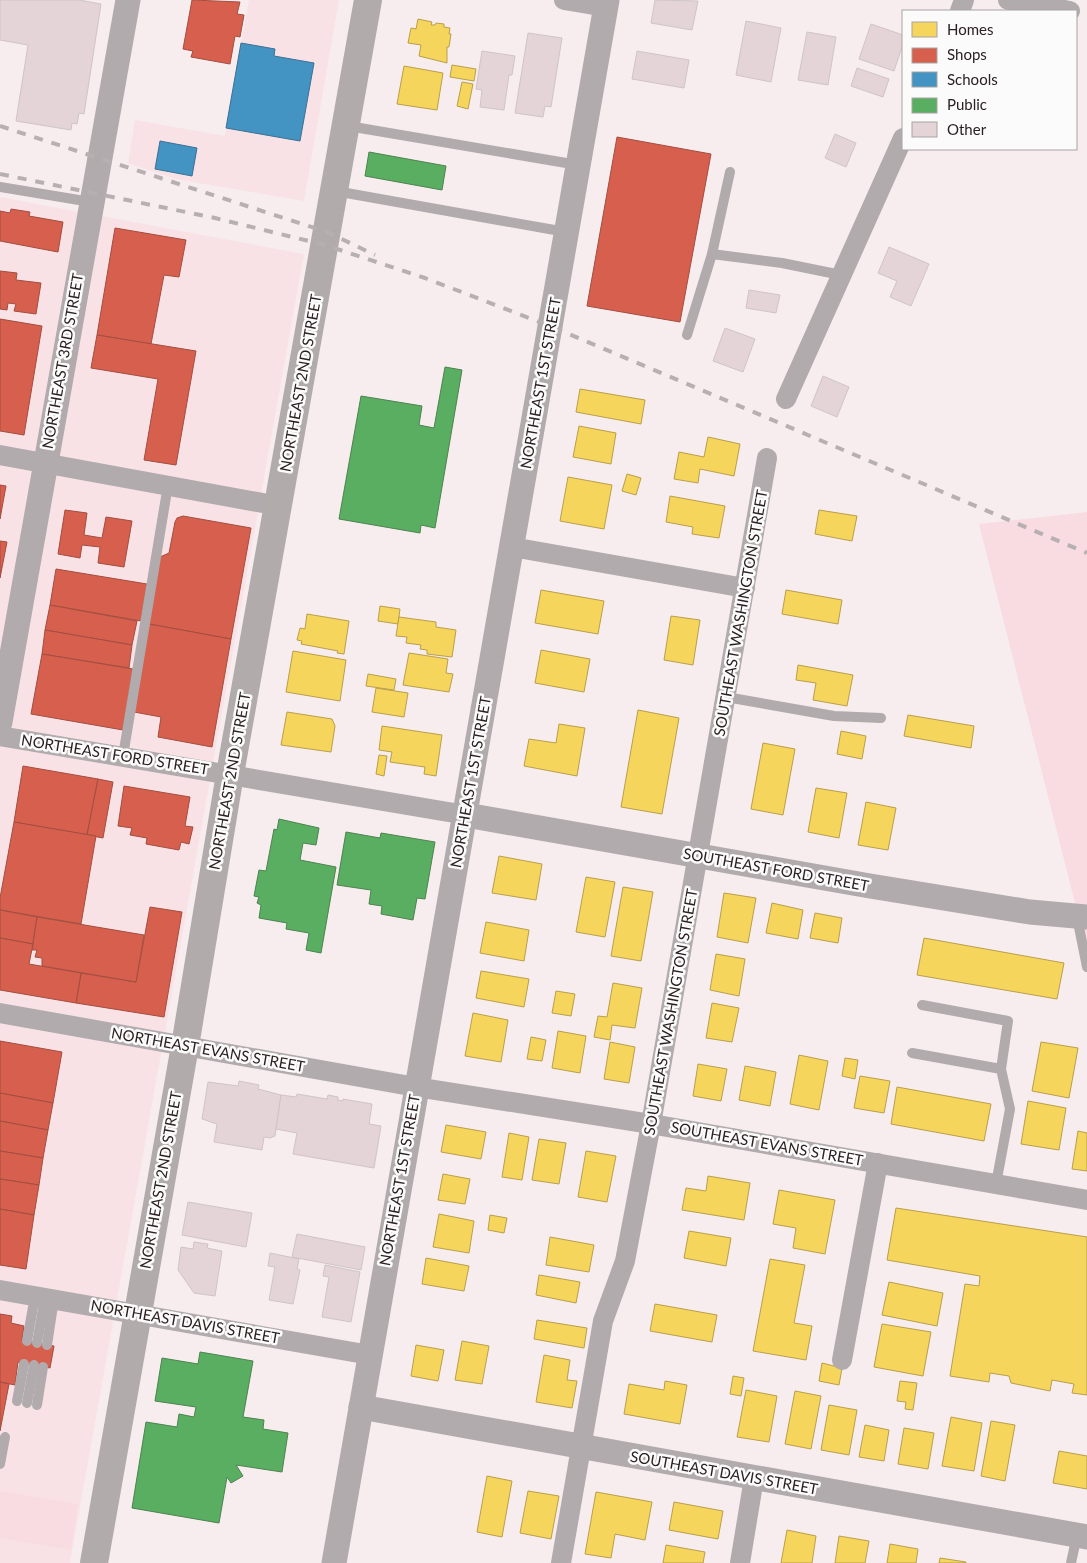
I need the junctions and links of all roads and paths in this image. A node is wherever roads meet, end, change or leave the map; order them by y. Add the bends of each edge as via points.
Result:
1 (128, 0) edge
2 (368, 0) edge
3 (564, 0) edge
4 (1008, 0) edge
5 (607, 4) edge
6 (1064, 10) edge
7 (346, 126) junction
8 (902, 140) edge
9 (578, 165) junction
10 (730, 172) dead end
11 (0, 186) edge
12 (334, 190) junction
13 (91, 202) junction
14 (567, 233) junction
15 (712, 254) junction
16 (841, 275) junction
17 (687, 335) dead end
18 (786, 399) dead end
19 (0, 455) edge
20 (767, 458) dead end
21 (45, 462) junction
22 (168, 485) junction
23 (279, 506) junction
24 (512, 547) junction
25 (746, 588) junction
26 (726, 697) junction
27 (881, 718) dead end
28 (0, 722) edge
29 (0, 736) edge
30 (123, 756) junction
31 (230, 774) junction
32 (466, 815) junction
33 (698, 856) junction
34 (1082, 917) edge
35 (1087, 967) edge
36 (922, 1005) dead end
37 (0, 1013) edge
38 (185, 1046) junction
39 (912, 1053) dead end
40 (1001, 1069) junction
41 (416, 1087) junction
42 (651, 1124) junction
43 (878, 1163) junction
44 (996, 1184) junction
45 (1087, 1200) edge
46 (0, 1290) edge
47 (44, 1298) junction
48 (138, 1314) junction
49 (370, 1355) junction
50 (842, 1360) dead end
51 (34, 1365) dead end
52 (27, 1403) dead end
53 (361, 1407) junction
54 (5, 1437) dead end
55 (581, 1446) junction
56 (0, 1464) edge
57 (754, 1478) junction
58 (1082, 1536) edge
59 (94, 1563) edge
60 (334, 1563) edge
61 (561, 1563) edge
62 (740, 1563) edge
63 (1070, 1563) edge

1 - 13 street, NORTHEAST 3RD STREET
2 - 7 main road, NORTHEAST 2ND STREET
3 - 5 street
4 - 6 street
5 - 9 street, NORTHEAST 1ST STREET
7 - 9 lane
7 - 12 main road, NORTHEAST 2ND STREET
8 - 16 street
9 - 14 street, NORTHEAST 1ST STREET
10 - 15 lane
11 - 13 lane
12 - 14 lane
12 - 23 main road, NORTHEAST 2ND STREET
13 - 21 street, NORTHEAST 3RD STREET
14 - 24 street, NORTHEAST 1ST STREET
15 - 16 lane
15 - 17 lane
16 - 18 street
19 - 21 street
20 - 25 street, SOUTHEAST WASHINGTON STREET
21 - 22 street
21 - 28 street, NORTHEAST 3RD STREET
22 - 23 street
22 - 30 lane
23 - 31 main road, NORTHEAST 2ND STREET
24 - 25 street
24 - 32 street, NORTHEAST 1ST STREET
25 - 26 street, SOUTHEAST WASHINGTON STREET
26 - 27 lane via 834,716
26 - 33 street, SOUTHEAST WASHINGTON STREET
29 - 30 street, NORTHEAST FORD STREET
30 - 31 street, NORTHEAST FORD STREET
31 - 32 street, NORTHEAST FORD STREET
31 - 38 main road, NORTHEAST 2ND STREET
32 - 33 street, SOUTHEAST FORD STREET
32 - 41 street, NORTHEAST 1ST STREET
33 - 34 street, SOUTHEAST FORD STREET via 1030,912
33 - 42 street, SOUTHEAST WASHINGTON STREET
34 - 35 lane
36 - 40 lane via 1008,1021
37 - 38 street, NORTHEAST EVANS STREET
38 - 41 street, NORTHEAST EVANS STREET
38 - 48 main road, NORTHEAST 2ND STREET
39 - 40 lane
40 - 44 lane via 1010,1109
41 - 42 street, SOUTHEAST EVANS STREET
41 - 49 street, NORTHEAST 1ST STREET
42 - 43 street, SOUTHEAST EVANS STREET
42 - 55 street, SOUTHEAST WASHINGTON STREET via 625,1261 604,1321
43 - 44 street, SOUTHEAST EVANS STREET
43 - 50 street
44 - 45 street, SOUTHEAST EVANS STREET
46 - 47 street, NORTHEAST DAVIS STREET
47 - 47 lane via 37,1343
47 - 48 street, NORTHEAST DAVIS STREET
48 - 49 street, NORTHEAST DAVIS STREET
48 - 59 main road, NORTHEAST 2ND STREET
49 - 53 street, NORTHEAST 1ST STREET
51 - 52 lane
53 - 55 street, SOUTHEAST DAVIS STREET
53 - 60 street, NORTHEAST 1ST STREET
54 - 56 lane
55 - 57 street, SOUTHEAST DAVIS STREET
55 - 61 street, SOUTHEAST WASHINGTON STREET
57 - 58 street, SOUTHEAST DAVIS STREET
57 - 62 street
58 - 63 lane

